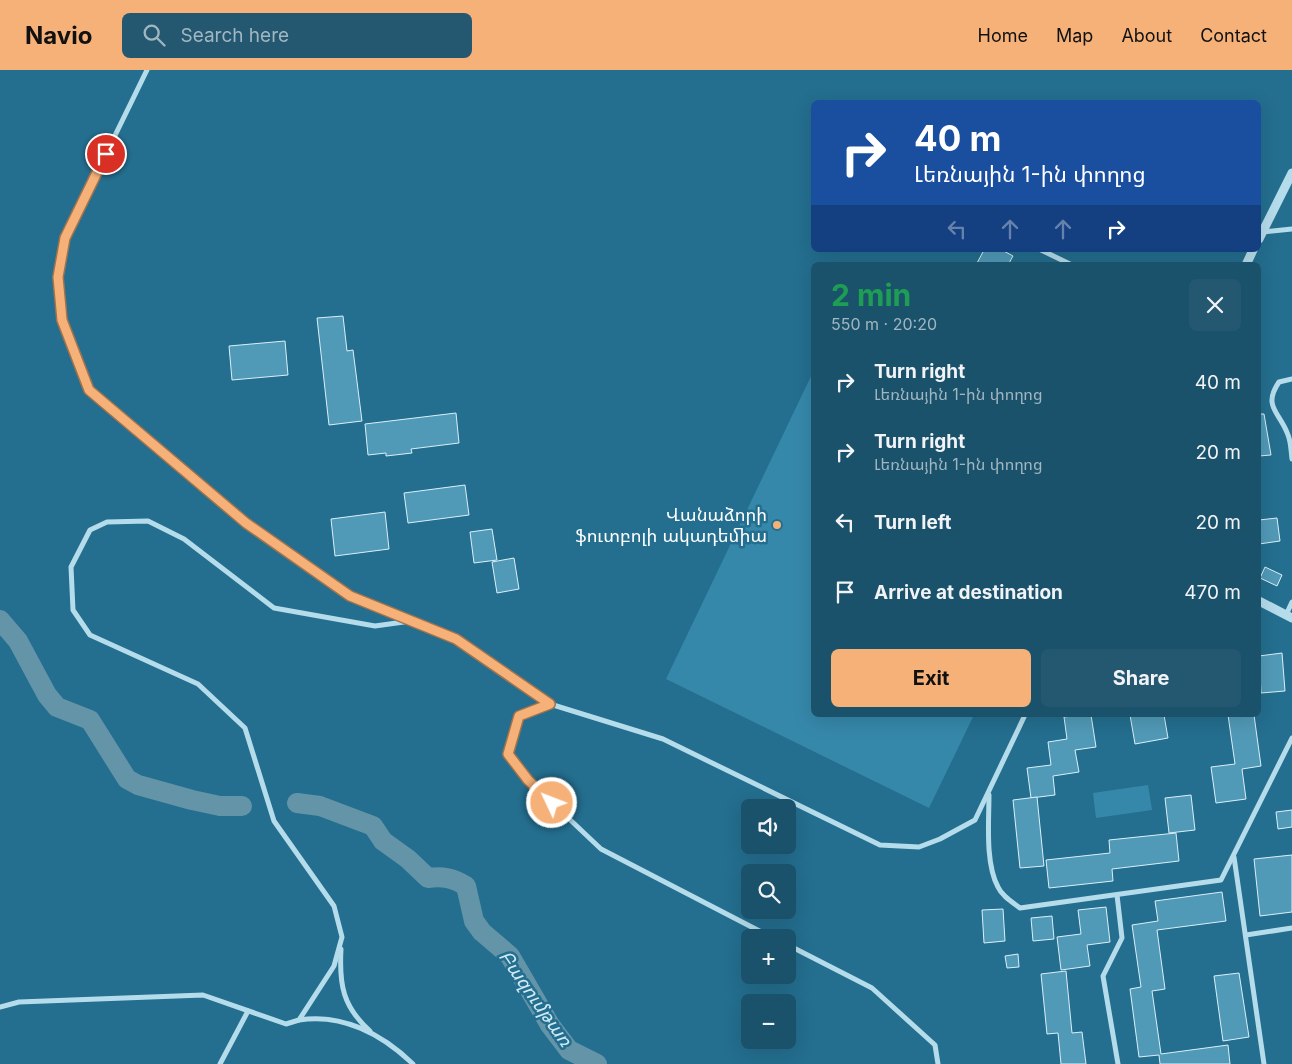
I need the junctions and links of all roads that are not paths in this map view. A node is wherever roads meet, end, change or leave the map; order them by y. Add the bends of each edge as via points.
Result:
1 (147, 70) edge
2 (1292, 173) edge
3 (1292, 229) edge
4 (1261, 236) edge
5 (1044, 252) edge
6 (1066, 262) edge
7 (1292, 379) edge
8 (1292, 459) edge
9 (1292, 602) edge
10 (1261, 603) edge
11 (1289, 617) edge
12 (410, 621) junction
13 (550, 704) junction
14 (1024, 717) edge
15 (1292, 738) edge
16 (989, 792) junction
17 (1234, 857) junction
18 (1117, 895) junction
19 (1292, 928) edge
20 (756, 929) edge
21 (1246, 935) junction
22 (342, 937) junction
23 (796, 949) edge
24 (0, 1007) edge
25 (248, 1011) junction
26 (299, 1020) junction
27 (373, 1033) junction
28 (220, 1064) edge
29 (413, 1064) edge
30 (938, 1064) edge
31 (1118, 1064) edge
32 (1264, 1064) edge

1 - 12 street via 65,238 59,267 62,320 89,390 246,523 350,596
2 - 4 street
3 - 4 street
5 - 6 street
7 - 8 street via 1279,382 1272,392 1271,404 1288,435
9 - 11 street
10 - 11 street
12 - 13 street via 456,639
12 - 22 street via 375,626 274,608 184,539 148,521 107,522 90,530 71,566 72,610 90,635 198,684 246,728 274,821 334,906
13 - 16 street via 663,739 880,845 919,847 940,839 975,820
13 - 20 street via 519,716 508,754 528,780 601,849
14 - 16 street
15 - 17 street
16 - 18 street via 988,828 994,878 998,889 1008,899 1020,908
17 - 18 street via 1222,880
17 - 21 street
18 - 31 street via 1122,938 1104,976
19 - 21 street
21 - 32 street
22 - 26 street via 334,966
22 - 27 street via 340,968 347,1003 358,1020
23 - 30 street via 872,988 935,1045
24 - 25 street via 19,1002 203,994
25 - 26 street via 286,1024
25 - 28 street
26 - 27 street via 339,1021
27 - 29 street

